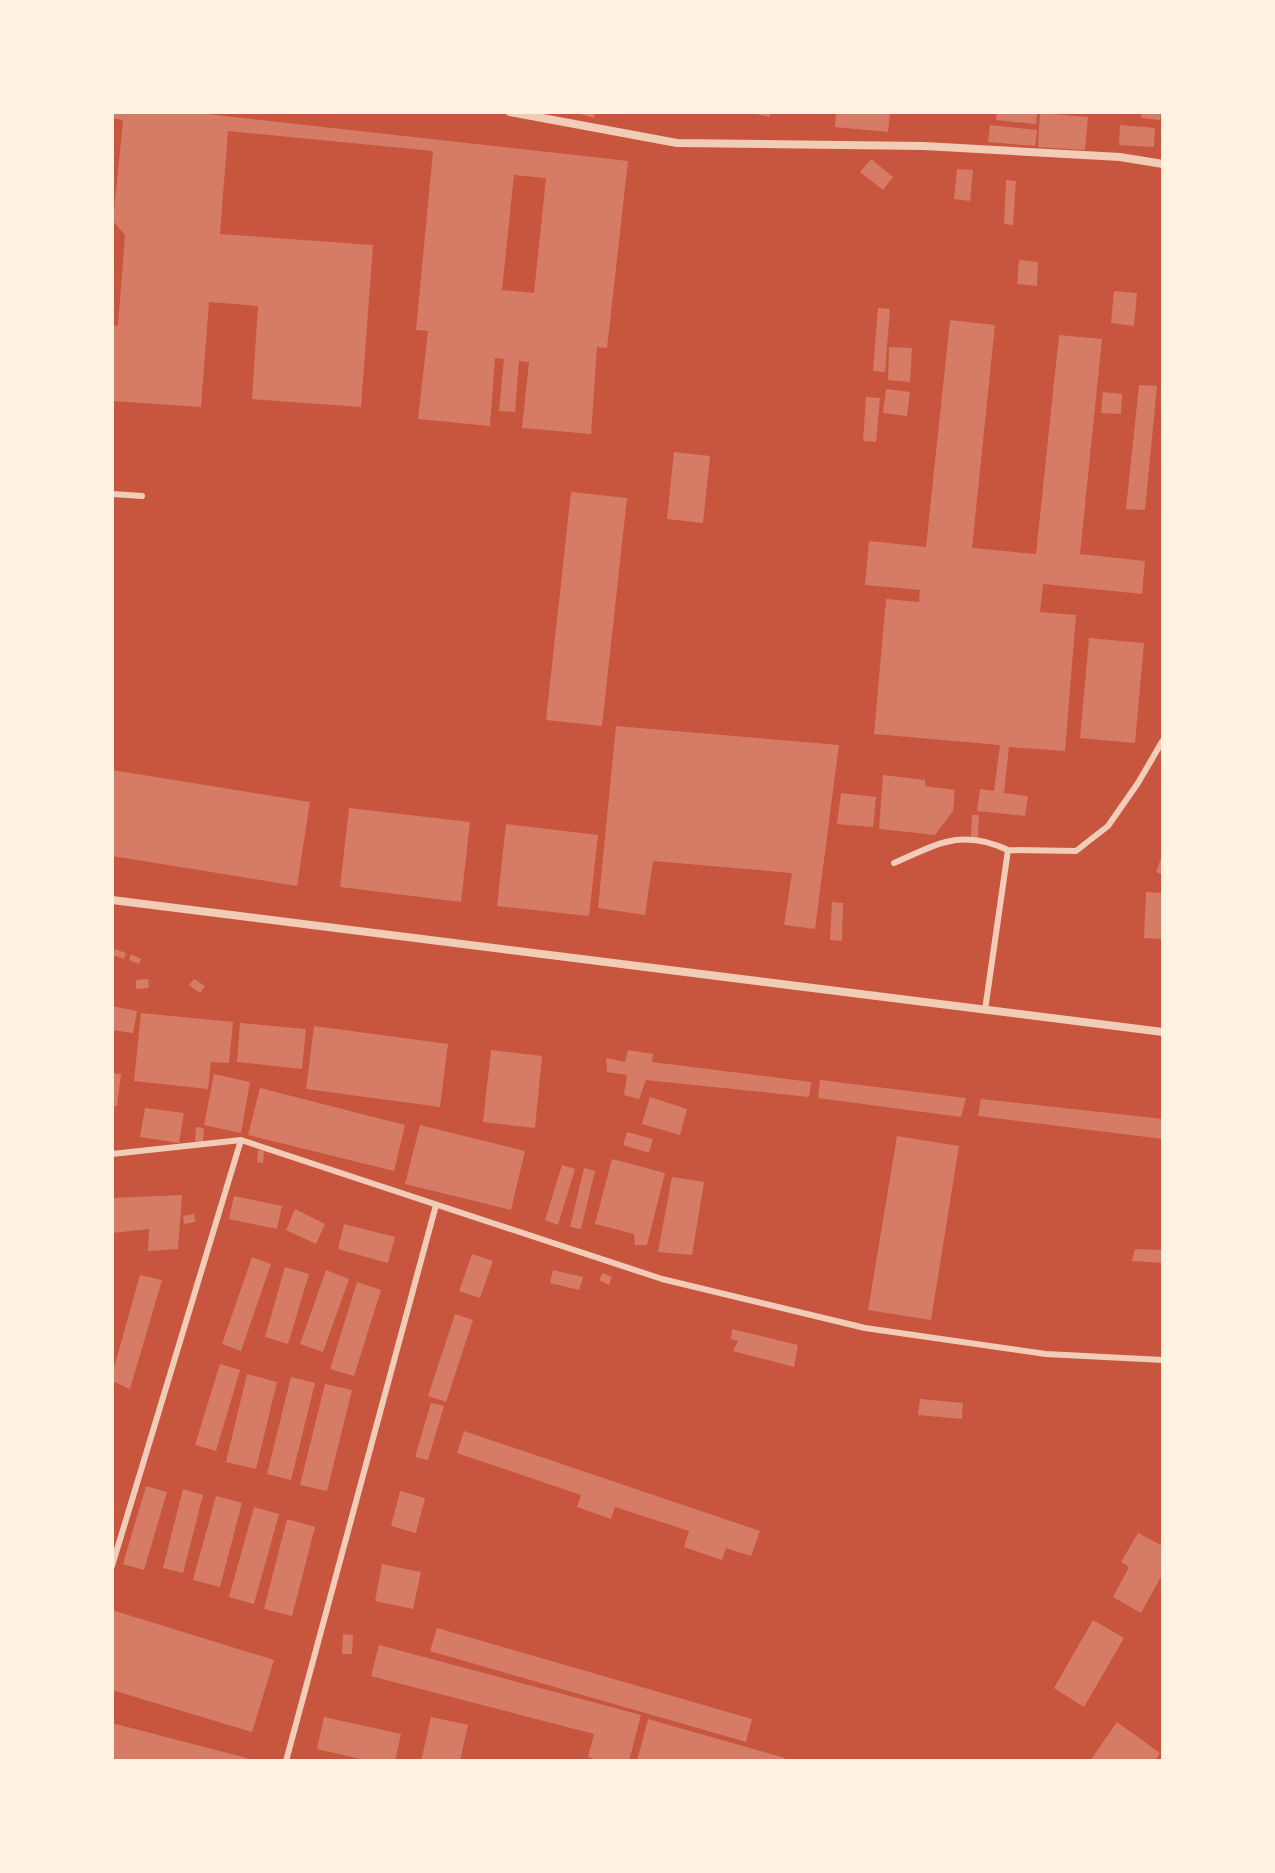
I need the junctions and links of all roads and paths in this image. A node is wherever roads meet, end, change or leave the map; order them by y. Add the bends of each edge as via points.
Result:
1 (510, 112) edge
2 (1163, 164) edge
3 (112, 494) edge
4 (142, 496) dead end
5 (1163, 740) edge
6 (1008, 850) junction
7 (894, 863) dead end
8 (112, 900) edge
9 (985, 1010) junction
10 (1163, 1032) edge
11 (241, 1140) junction
12 (112, 1154) edge
13 (436, 1205) junction
14 (1163, 1360) edge
15 (112, 1566) edge
16 (286, 1761) edge

1 - 2 street via 677,143 924,146
3 - 4 lane
5 - 6 lane via 1108,826 1076,851
6 - 7 lane via 988,841 950,839
6 - 9 lane
8 - 9 street
9 - 10 street
11 - 12 lane
11 - 13 lane
11 - 15 lane
13 - 14 lane via 662,1279 865,1328 1046,1354
13 - 16 lane

